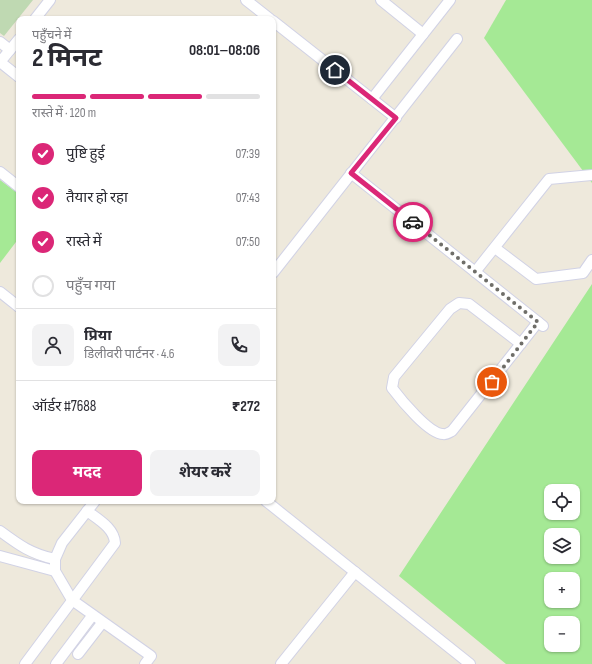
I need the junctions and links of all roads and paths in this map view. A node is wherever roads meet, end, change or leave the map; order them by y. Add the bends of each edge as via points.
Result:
1 (50, 0) edge
2 (246, 0) edge
3 (381, 0) edge
4 (450, 0) edge
5 (37, 16) edge
6 (266, 16) edge
7 (276, 23) edge
8 (423, 34) junction
9 (457, 39) dead end
10 (0, 42) edge
11 (16, 42) edge
12 (10, 50) junction
13 (0, 62) edge
14 (16, 75) edge
15 (372, 99) junction
16 (396, 118) junction
17 (0, 172) edge
18 (351, 173) junction
19 (592, 175) edge
20 (16, 185) edge
21 (495, 248) junction
22 (592, 260) edge
23 (276, 269) edge
24 (476, 272) junction
25 (0, 292) edge
26 (16, 305) edge
27 (521, 344) junction
28 (93, 504) edge
29 (270, 504) edge
30 (87, 511) junction
31 (0, 531) edge
32 (0, 556) edge
33 (55, 559) junction
34 (55, 571) junction
35 (355, 572) junction
36 (72, 600) junction
37 (92, 616) junction
38 (102, 622) junction
39 (78, 654) dead end
40 (25, 664) edge
41 (56, 664) edge
42 (145, 664) edge
43 (281, 664) edge
44 (470, 664) edge

1 - 5 street
2 - 6 street
3 - 8 street
4 - 8 street
7 - 15 street
8 - 15 street
9 - 16 street
10 - 12 street
11 - 12 street
12 - 13 street
13 - 14 street
15 - 16 street
16 - 18 street
17 - 20 street
18 - 23 street
18 - 24 street
19 - 21 street via 549,179
21 - 22 street via 536,280 583,272
21 - 24 street
24 - 27 street via 541,324
25 - 26 street
27 - 27 street via 452,431 444,435 437,433 407,408 392,388 394,376 450,308 459,303 469,304
28 - 30 street
29 - 35 street
30 - 33 street via 62,543
30 - 36 street via 115,536 115,543
31 - 33 street via 26,550
32 - 34 street
33 - 34 street
34 - 36 street
35 - 43 street
35 - 44 street
36 - 37 street
36 - 40 street
37 - 38 street
37 - 41 street
38 - 39 street
38 - 42 street via 151,656

